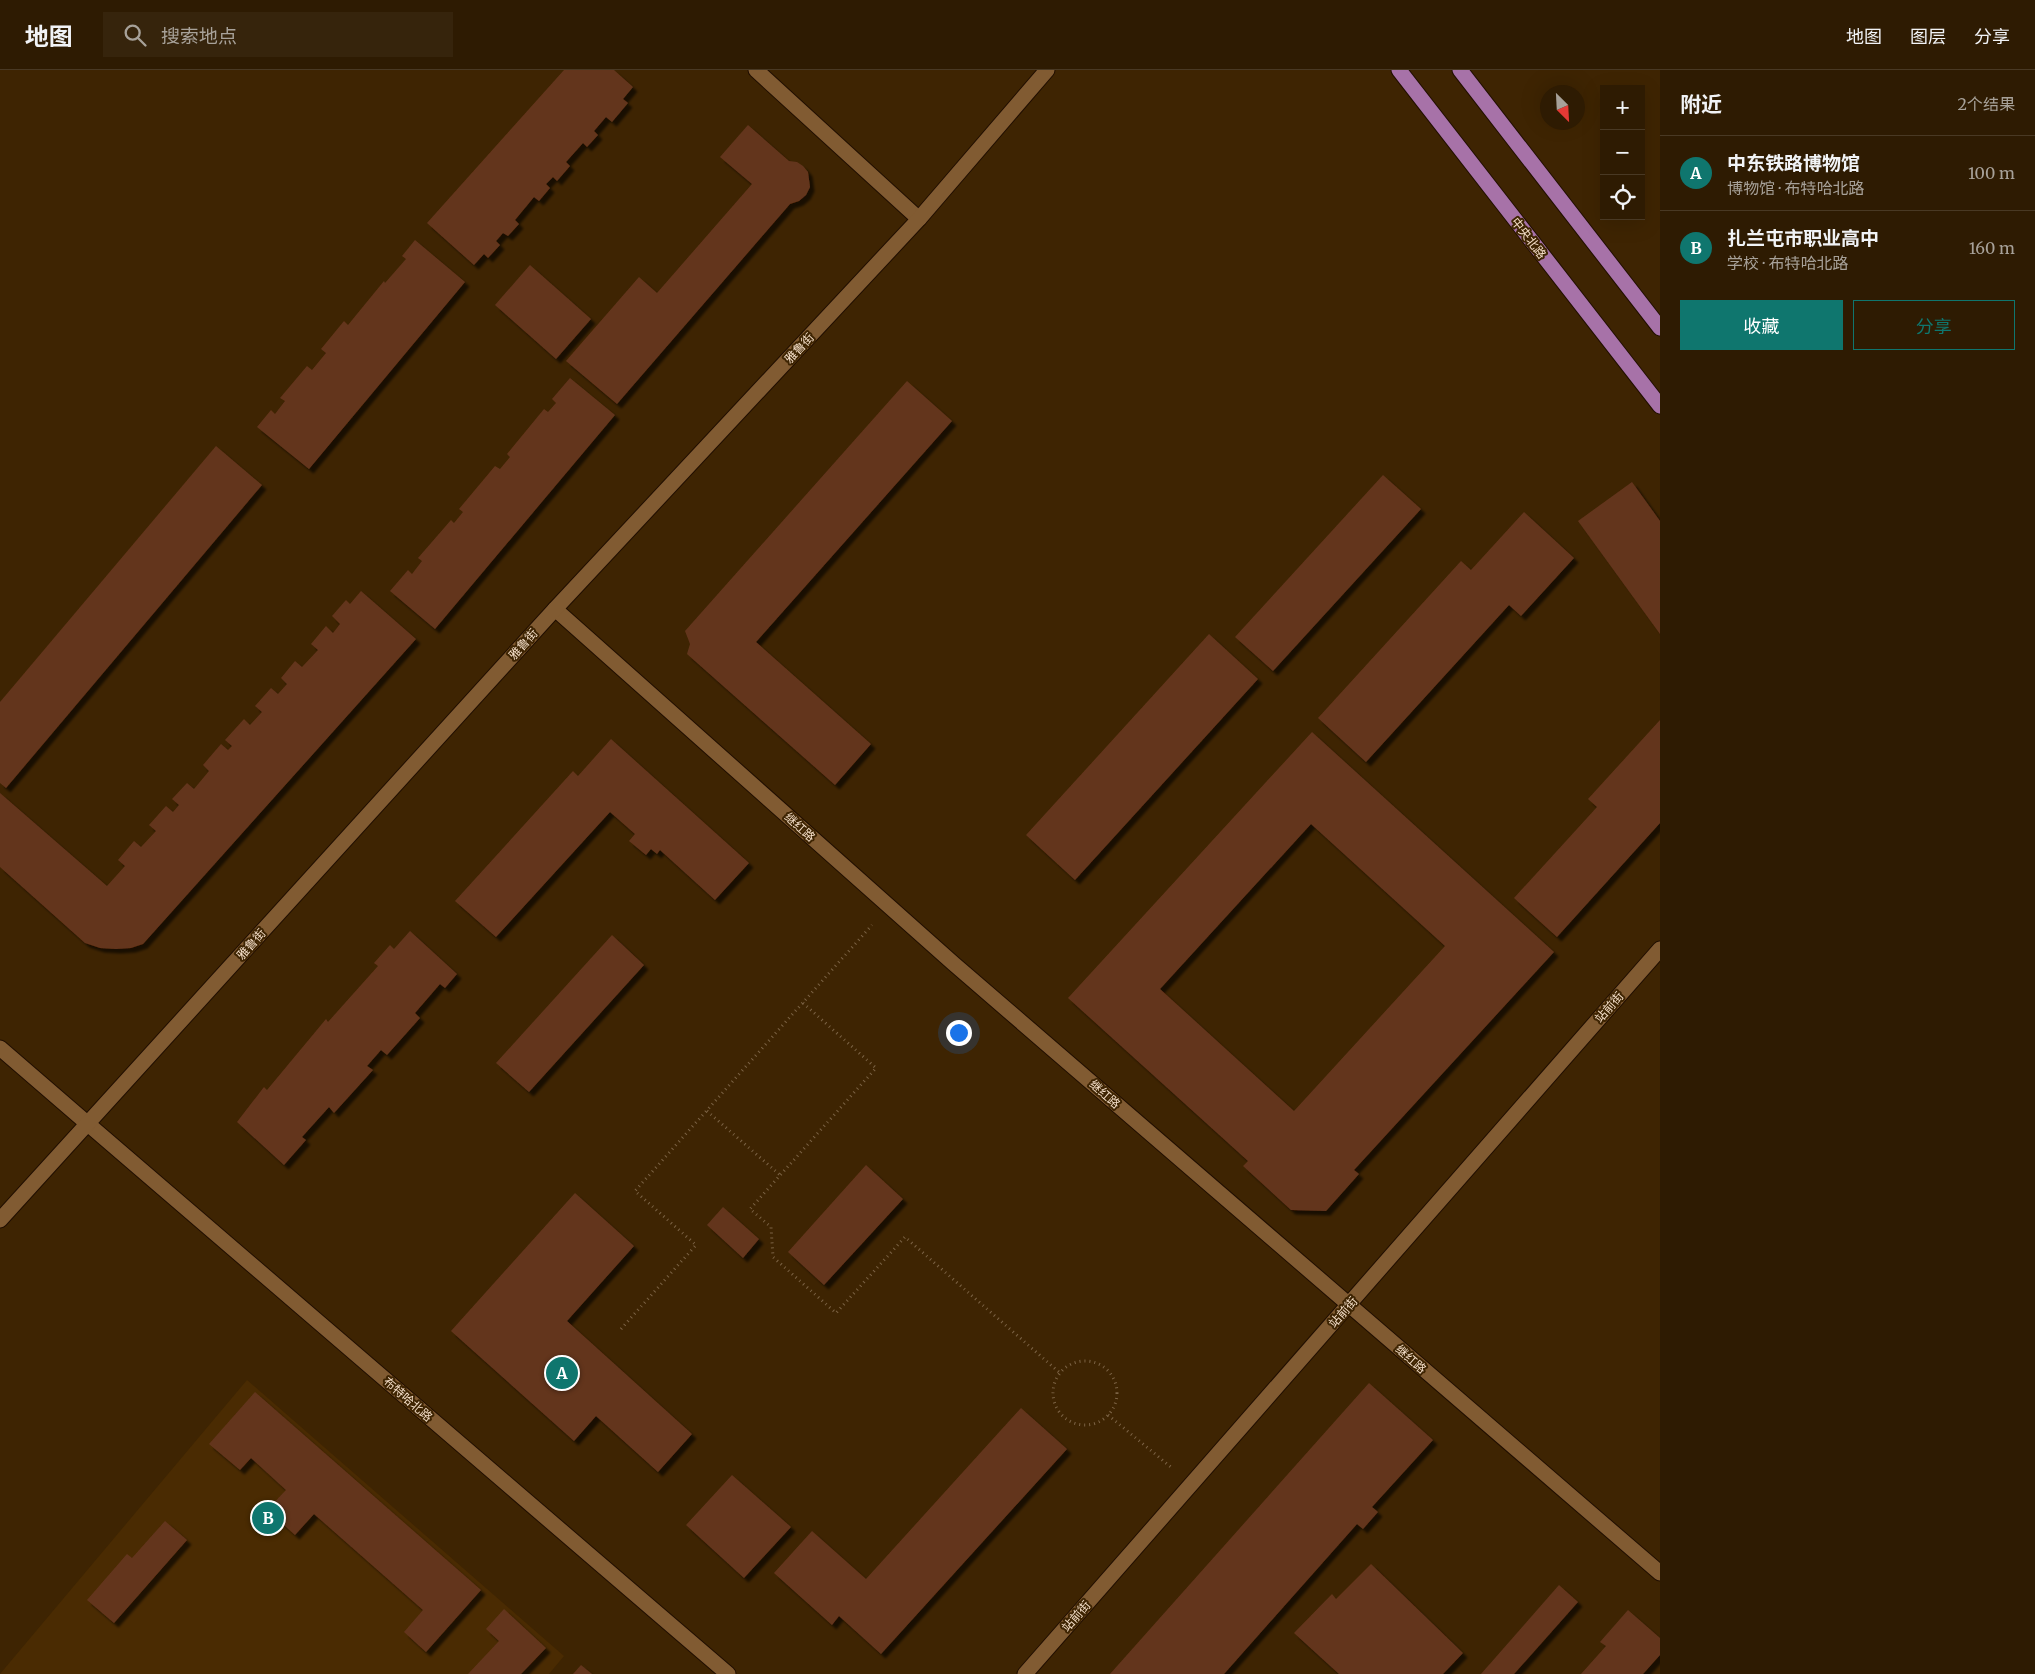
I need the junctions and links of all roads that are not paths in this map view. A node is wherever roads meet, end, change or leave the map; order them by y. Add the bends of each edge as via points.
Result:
1 (756, 70) edge
2 (1048, 70) edge
3 (1399, 70) edge
4 (1460, 70) edge
5 (919, 219) junction
6 (1660, 328) edge
7 (1660, 406) edge
8 (555, 609) junction
9 (1660, 949) edge
10 (0, 1048) edge
11 (88, 1124) junction
12 (0, 1220) edge
13 (1349, 1305) junction
14 (1660, 1573) edge
15 (728, 1674) edge
16 (1025, 1674) edge

1 - 5 street
2 - 5 street, 雅鲁街
3 - 7 main road, 中央北路
4 - 6 main road
5 - 8 street, 雅鲁街
8 - 11 street, 雅鲁街
8 - 13 street, 继红路 via 889,906
9 - 13 street, 站前街
10 - 11 street, 布特哈北路
11 - 12 street, 雅鲁街
11 - 15 street, 布特哈北路
13 - 14 street, 继红路
13 - 16 street, 站前街

